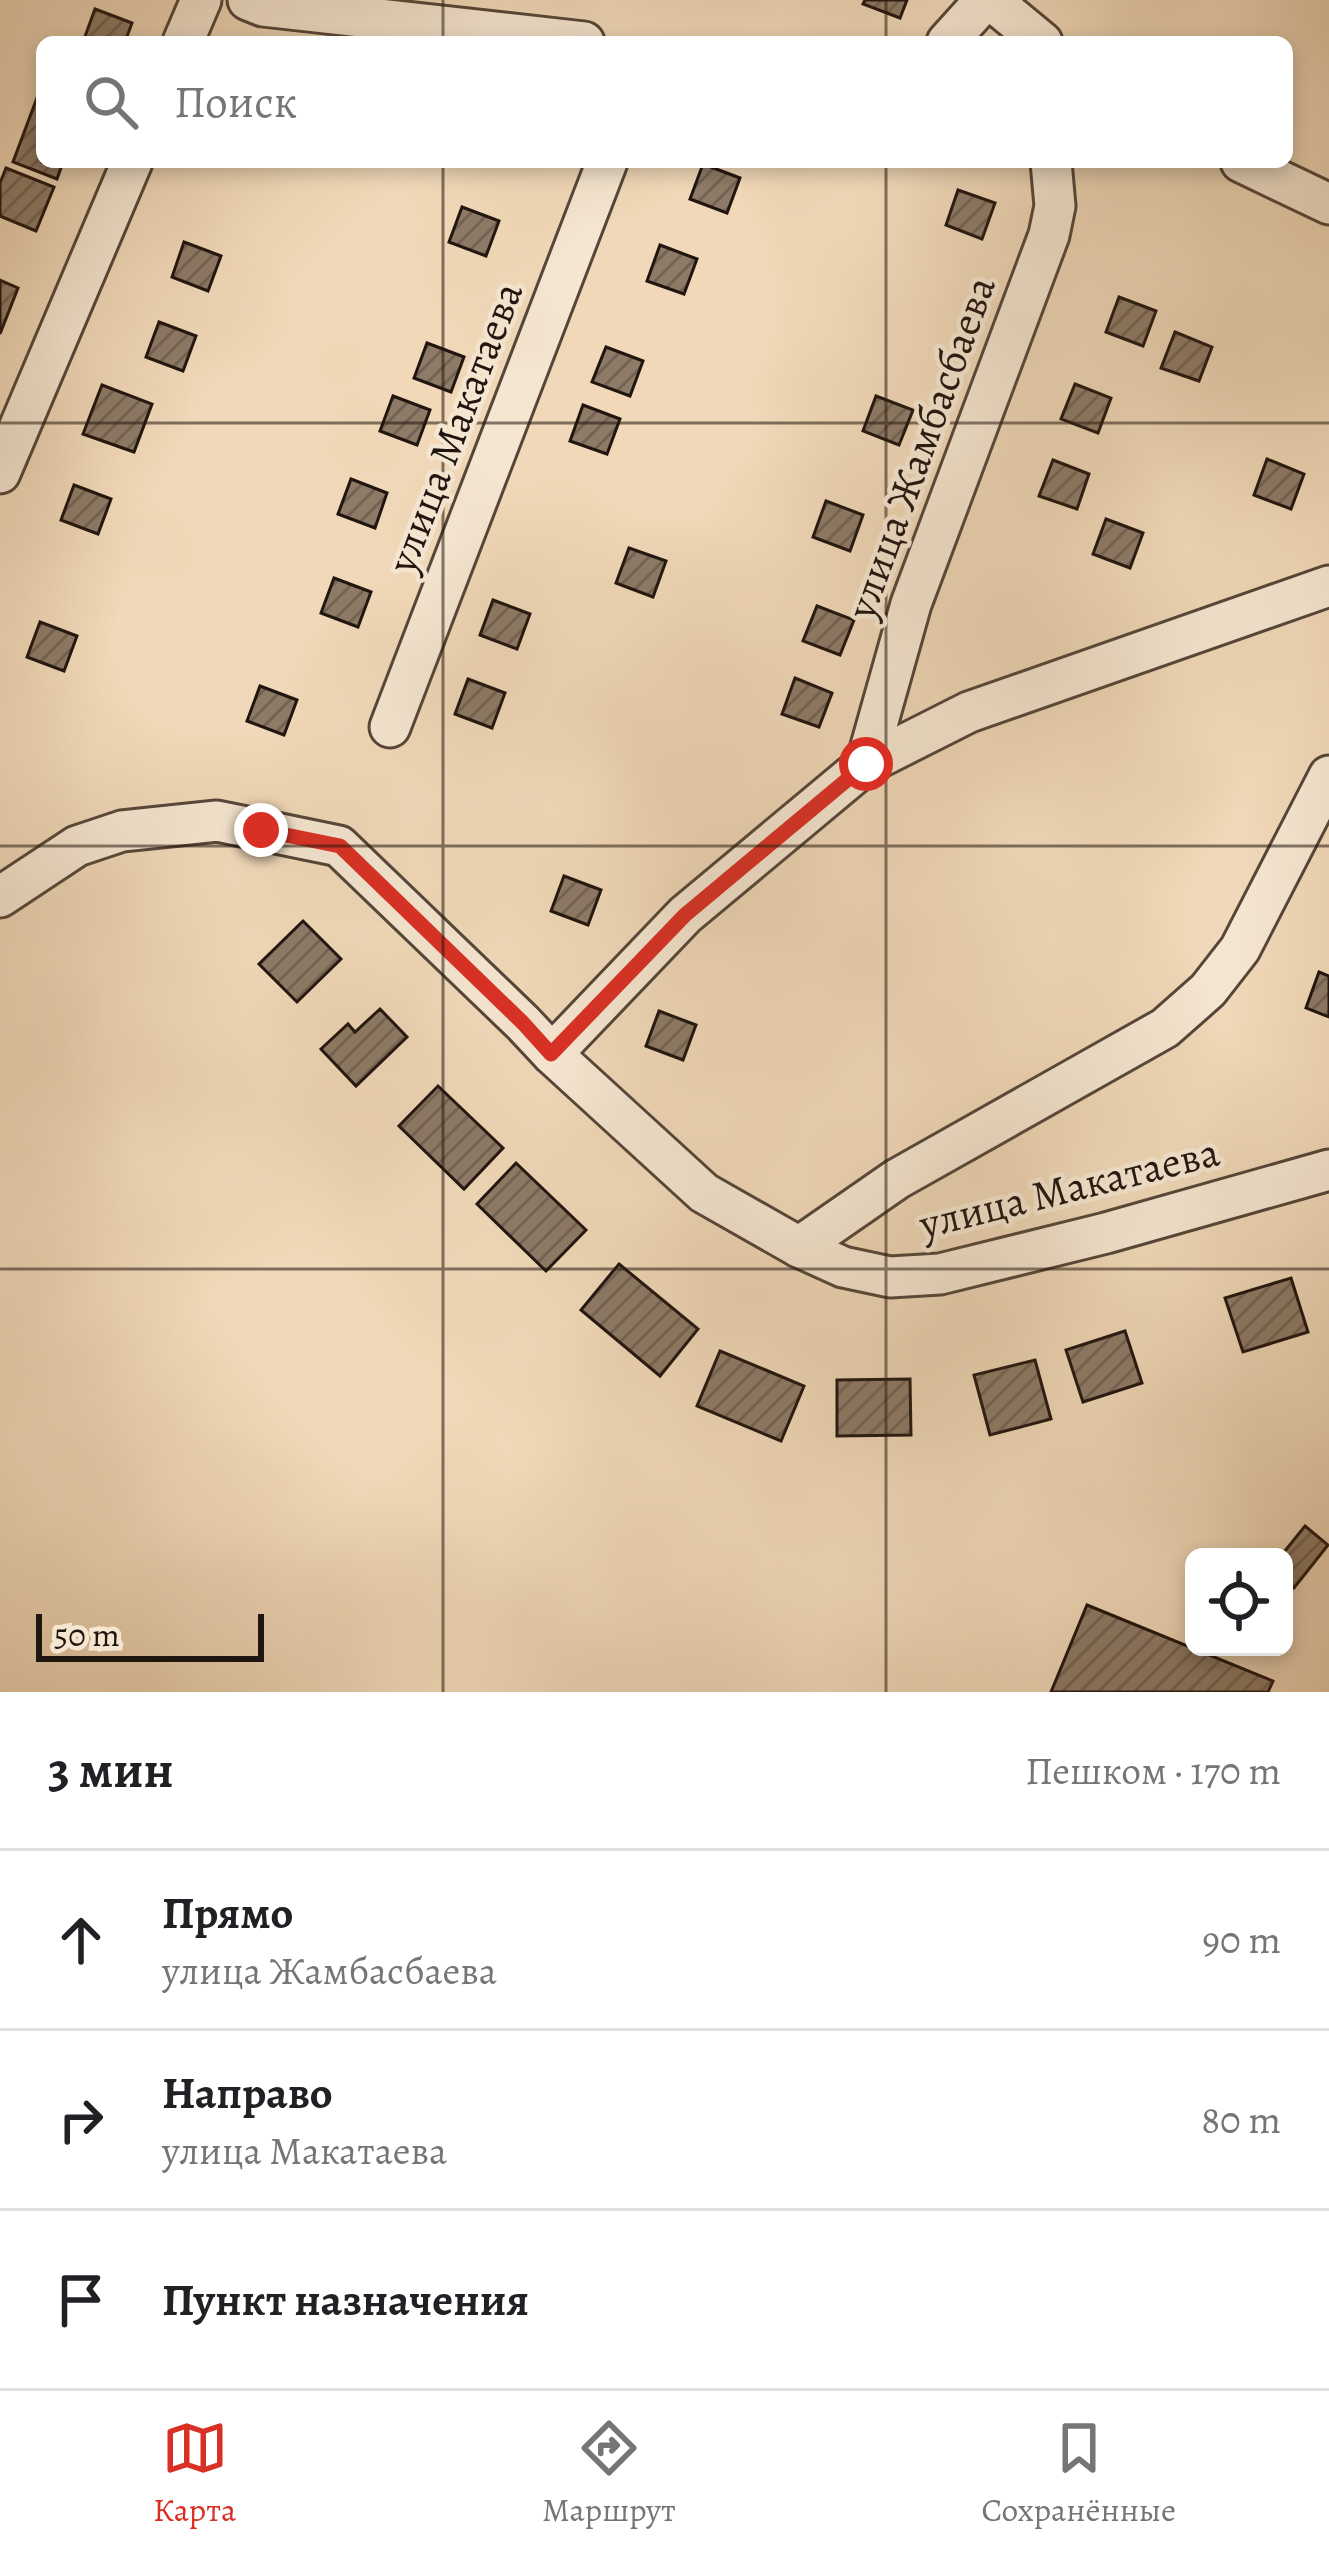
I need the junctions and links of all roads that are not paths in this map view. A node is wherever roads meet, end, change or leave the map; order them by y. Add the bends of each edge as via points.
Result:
1 (201, 0) edge
2 (248, 0) edge
3 (988, 0) edge
4 (186, 36) edge
5 (530, 36) edge
6 (953, 36) edge
7 (1030, 36) edge
8 (129, 168) edge
9 (605, 168) edge
10 (1052, 168) edge
11 (1254, 168) edge
12 (1329, 204) edge
13 (0, 473) edge
14 (1329, 586) edge
15 (390, 727) dead end
16 (866, 764) junction
17 (1329, 776) edge
18 (0, 897) edge
19 (551, 1054) junction
20 (1329, 1170) edge
21 (799, 1247) junction

1 - 4 street
2 - 5 street
3 - 6 street
3 - 7 street
8 - 13 street
9 - 15 street, улица Макатаева
10 - 16 street, улица Жамбасбаева via 1048,235 910,604
11 - 12 street
14 - 16 street via 968,712
16 - 19 street via 685,915
17 - 21 street via 1240,949 1208,990 1165,1028 896,1179
18 - 19 street, улица Макатаева via 77,846 122,831 217,821 340,846
19 - 21 street, улица Макатаева via 704,1193
20 - 21 street, улица Макатаева via 940,1274 890,1277

